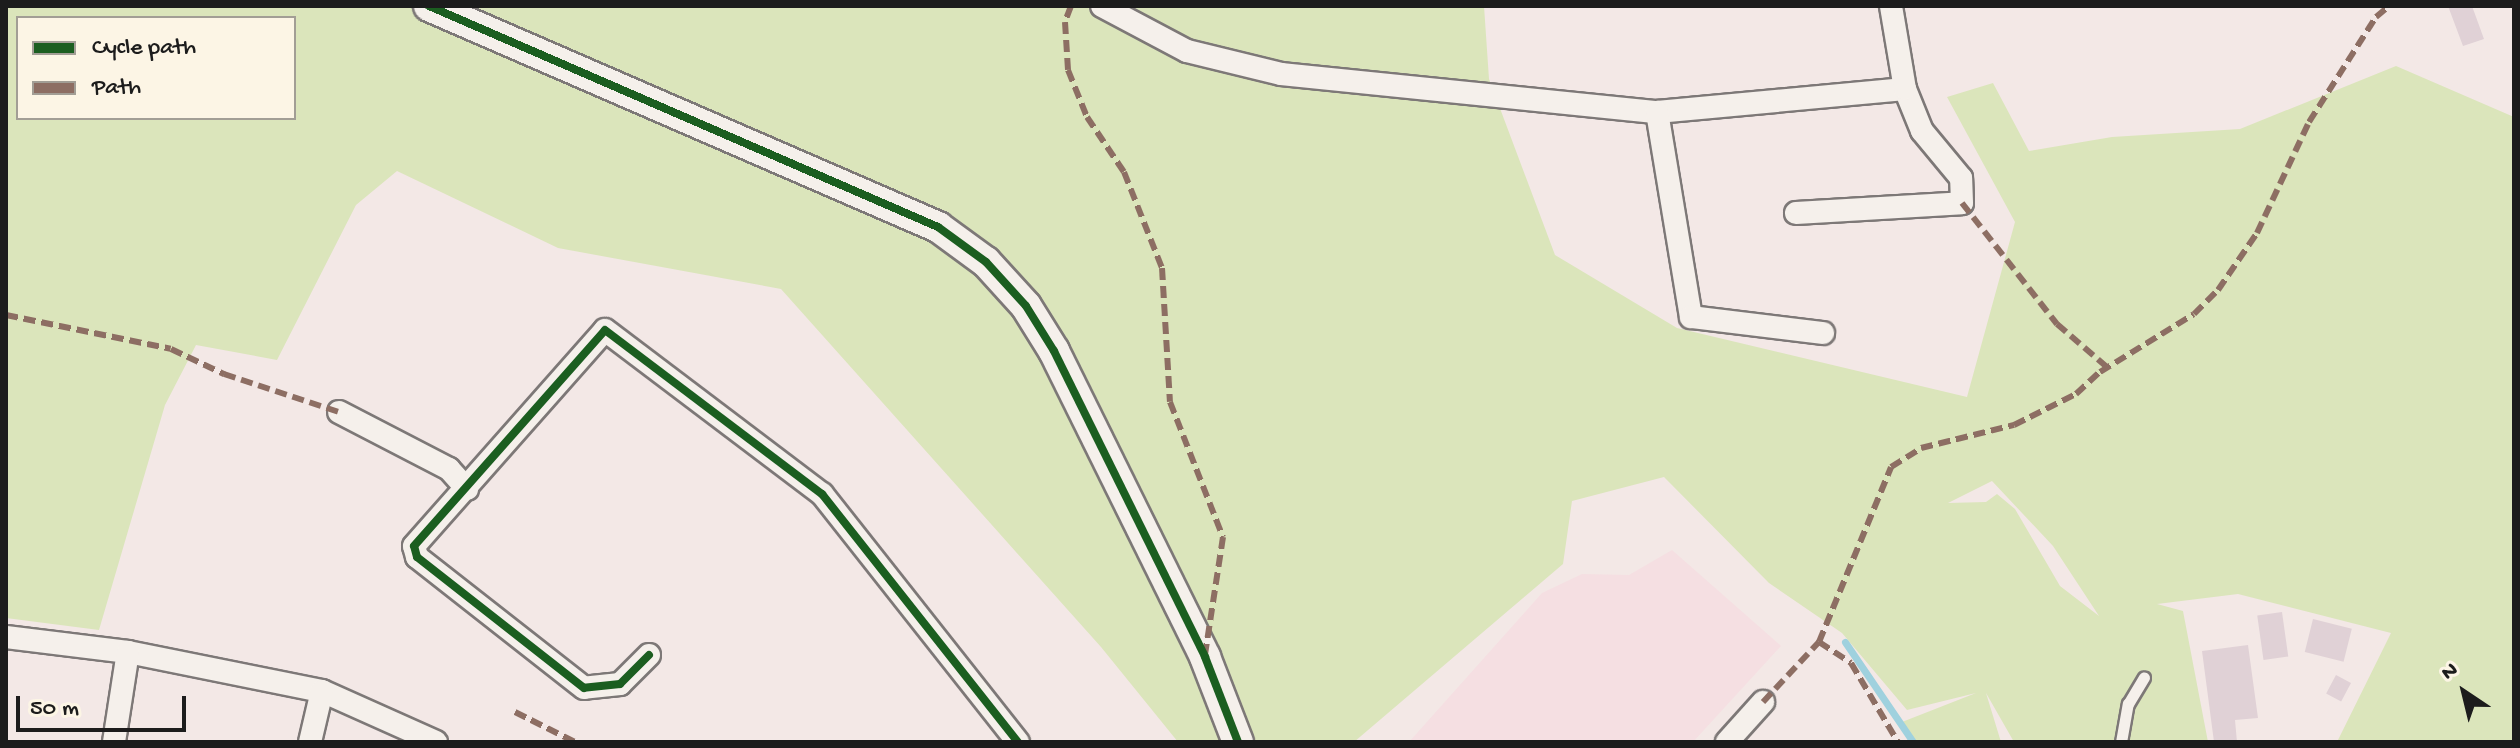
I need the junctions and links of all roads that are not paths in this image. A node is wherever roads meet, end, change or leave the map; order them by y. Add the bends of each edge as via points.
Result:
1 (429, 6) edge
2 (1102, 6) edge
3 (1891, 6) edge
4 (1905, 89) junction
5 (1657, 112) junction
6 (1796, 213) dead end
7 (1823, 333) dead end
8 (339, 412) dead end
9 (467, 489) junction
10 (6, 637) edge
11 (128, 652) junction
12 (649, 655) dead end
13 (2144, 677) dead end
14 (322, 691) junction
15 (1763, 702) dead end
16 (114, 742) edge
17 (310, 742) edge
18 (436, 742) edge
19 (1018, 742) edge
20 (1238, 742) edge
21 (1727, 742) edge
22 (2121, 742) edge

1 - 20 street via 938,227 986,262 1026,306 1054,351 1205,657
2 - 5 street via 1187,51 1253,68
3 - 4 street
4 - 5 street
4 - 6 street via 1922,131 1961,178 1962,203
5 - 7 street via 1691,317
8 - 9 street via 449,469
9 - 12 street via 414,546 417,557 584,688 620,684
9 - 19 street via 605,330 822,494
10 - 11 street
11 - 14 street
11 - 16 street
13 - 22 lane via 2128,704
14 - 17 street
14 - 18 street
15 - 21 street

